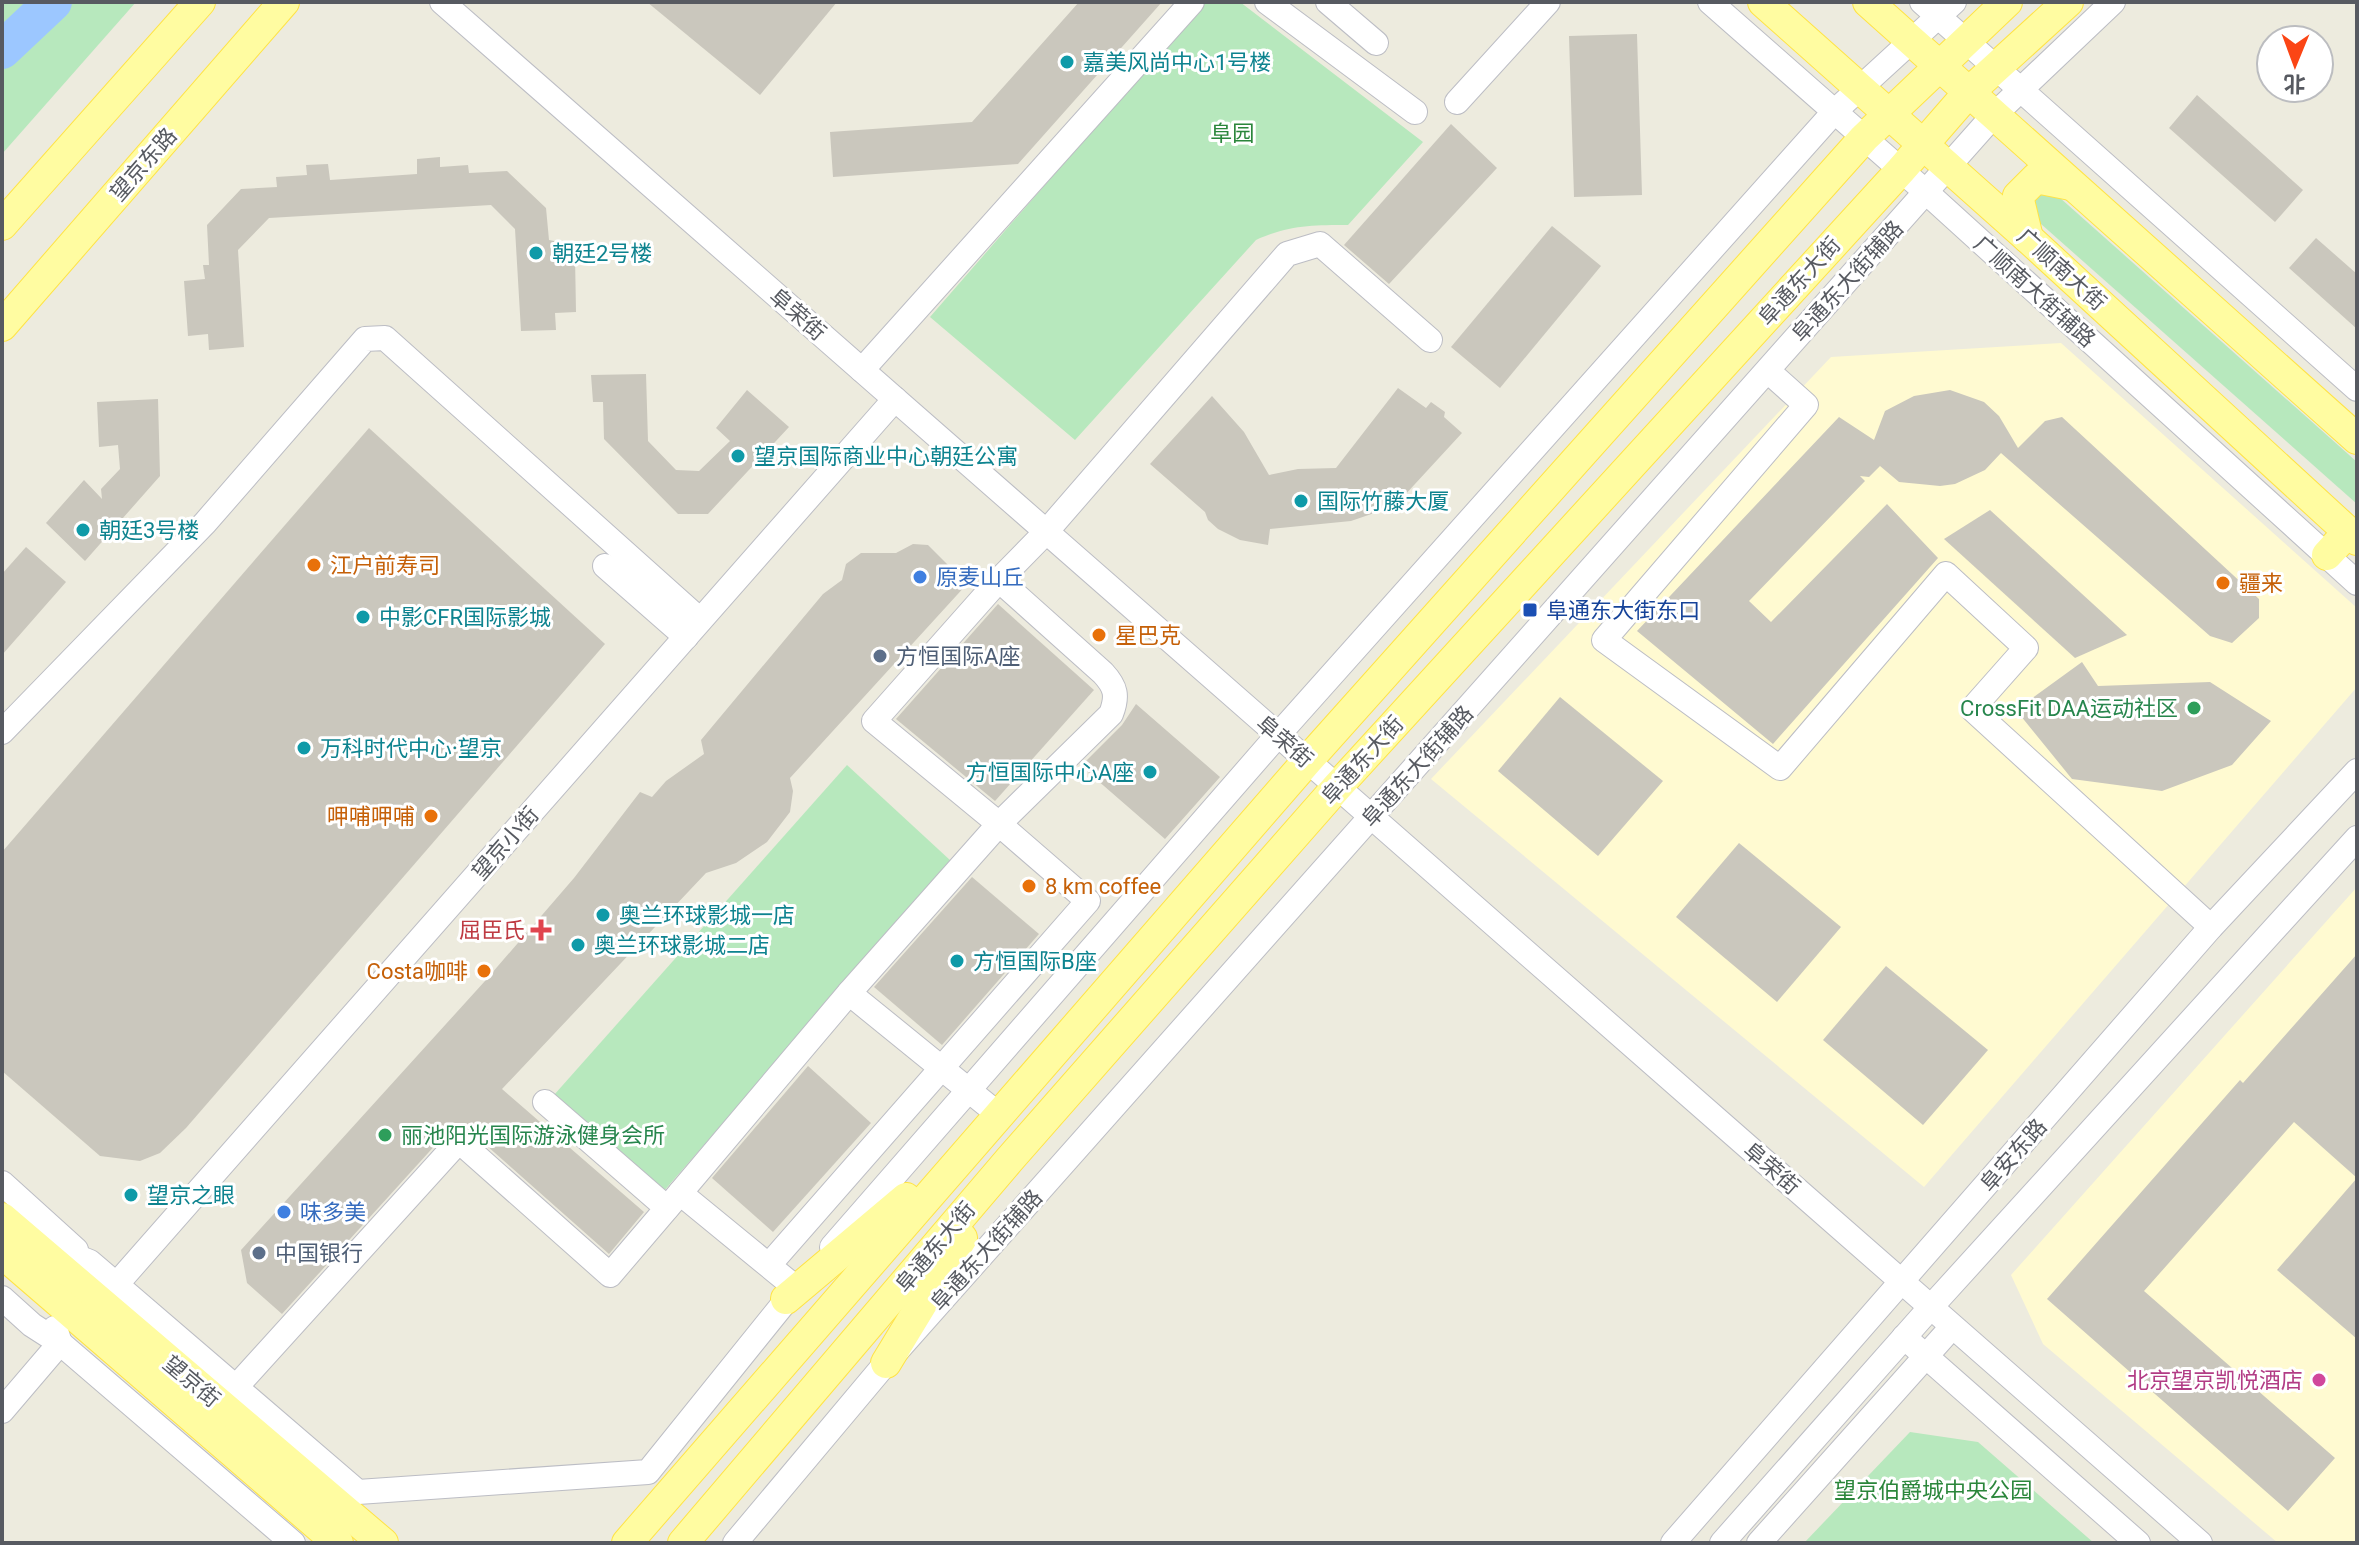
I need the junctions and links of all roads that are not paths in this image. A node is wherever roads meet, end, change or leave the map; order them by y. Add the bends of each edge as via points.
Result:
1 (200, 2) edge
2 (284, 2) edge
3 (442, 2) edge
4 (1192, 2) edge
5 (1267, 2) edge
6 (1328, 2) edge
7 (1548, 2) edge
8 (1710, 2) edge
9 (1763, 2) edge
10 (1868, 2) edge
11 (2007, 2) edge
12 (2068, 2) edge
13 (2113, 2) edge
14 (1938, 7) edge
15 (1910, 40) junction
16 (1964, 41) junction
17 (1376, 43) dead end
18 (1937, 65) junction
19 (1994, 67) junction
20 (1861, 88) junction
21 (2019, 91) junction
22 (1968, 93) junction
23 (1457, 102) dead end
24 (1835, 111) junction
25 (1415, 112) dead end
26 (1887, 114) junction
27 (1993, 116) junction
28 (1864, 138) junction
29 (1922, 145) junction
30 (1948, 169) junction
31 (1901, 170) junction
32 (2071, 185) junction
33 (1926, 192) junction
34 (2, 225) edge
35 (2028, 238) junction
36 (2, 326) edge
37 (1430, 340) dead end
38 (862, 370) junction
39 (1768, 371) junction
40 (2357, 389) edge
41 (895, 399) junction
42 (2357, 439) edge
43 (1046, 532) junction
44 (2353, 536) edge
45 (2327, 555) junction
46 (605, 566) dead end
47 (999, 580) junction
48 (2357, 583) edge
49 (687, 636) junction
50 (2, 732) edge
51 (1278, 735) junction
52 (1308, 760) junction
53 (2357, 771) edge
54 (1337, 787) junction
55 (1372, 817) junction
56 (999, 824) junction
57 (2357, 838) edge
58 (2211, 927) junction
59 (849, 993) junction
60 (942, 1068) junction
61 (969, 1090) junction
62 (545, 1102) dead end
63 (998, 1114) junction
64 (977, 1137) junction
65 (1010, 1159) junction
66 (2, 1183) edge
67 (673, 1200) junction
68 (8, 1235) edge
69 (90, 1262) junction
70 (769, 1265) junction
71 (1903, 1282) junction
72 (115, 1286) junction
73 (41, 1288) junction
74 (791, 1294) junction
75 (2, 1298) edge
76 (1930, 1308) junction
77 (1952, 1327) junction
78 (1904, 1337) junction
79 (60, 1343) junction
80 (1926, 1356) junction
81 (886, 1363) junction
82 (235, 1388) junction
83 (2, 1411) edge
84 (293, 1543) edge
85 (338, 1543) edge
86 (383, 1543) edge
87 (627, 1543) edge
88 (683, 1543) edge
89 (735, 1543) edge
90 (1673, 1543) edge
91 (1722, 1543) edge
92 (1759, 1543) edge
93 (2138, 1543) edge
94 (2200, 1543) edge

1 - 34 main road
2 - 36 main road, 望京东路
3 - 38 street, 阜荣街
4 - 38 street
5 - 25 street
6 - 17 street
7 - 23 street
8 - 24 street, 广顺南大街辅路
9 - 20 main road, 广顺南大街
10 - 15 main road
11 - 16 main road, 阜通东大街
12 - 19 main road, 阜通东大街
13 - 21 street, 阜通东大街辅路
14 - 15 street
14 - 16 street
15 - 18 main road
15 - 20 street
16 - 18 main road, 阜通东大街
16 - 19 street
18 - 22 main road
18 - 26 main road, 阜通东大街
19 - 21 street
19 - 22 main road, 阜通东大街
20 - 24 street
20 - 26 main road, 广顺南大街
21 - 27 street, 阜通东大街辅路
21 - 40 street
22 - 27 main road
22 - 29 main road, 阜通东大街
24 - 28 street, 广顺南大街辅路
24 - 51 street
26 - 28 main road, 阜通东大街
26 - 29 main road, 广顺南大街
27 - 30 street, 阜通东大街辅路
27 - 32 main road
28 - 31 street, 广顺南大街辅路
28 - 52 main road, 阜通东大街
29 - 30 main road, 广顺南大街
29 - 31 main road, 阜通东大街
30 - 33 street, 阜通东大街辅路
30 - 35 main road, 广顺南大街
31 - 33 street, 广顺南大街辅路
31 - 54 main road, 阜通东大街
32 - 35 main road via 2036,178 2018,196
32 - 42 main road
33 - 39 street, 阜通东大街辅路
33 - 45 street, 广顺南大街辅路
35 - 44 main road, 广顺南大街
37 - 43 street via 1320,244 1287,254
38 - 41 street, 阜荣街
39 - 55 street, 阜通东大街辅路
39 - 58 street via 1806,405 1604,640 1780,768 1946,574 2026,648 1972,709
41 - 43 street, 阜荣街
41 - 49 street, 望京小街
43 - 47 street
43 - 51 street, 阜荣街
44 - 45 main road
45 - 48 street, 广顺南大街辅路
46 - 49 street
47 - 56 street via 1114,684 1116,700 1111,714
47 - 56 street via 874,721
49 - 50 street via 385,338 365,339 205,523
49 - 72 street, 望京小街
51 - 52 street, 阜荣街
51 - 61 street
52 - 54 street, 阜荣街
52 - 63 main road, 阜通东大街
53 - 58 street, 阜安东路
54 - 55 street, 阜荣街
54 - 65 main road, 阜通东大街
55 - 71 street, 阜荣街
55 - 81 street, 阜通东大街辅路
56 - 59 street
56 - 60 street via 1088,901
57 - 76 street, 阜安东路
58 - 71 street, 阜安东路
59 - 60 street
59 - 67 street
60 - 61 street
60 - 70 street
61 - 63 street
61 - 74 street
62 - 67 street
63 - 64 main road, 阜通东大街
64 - 74 main road
64 - 87 main road, 阜通东大街
65 - 81 main road
65 - 88 main road, 阜通东大街
66 - 69 street
67 - 70 street
67 - 82 street via 610,1275 459,1141
68 - 69 street
68 - 73 main road
68 - 86 main road, 望京街
69 - 72 street
70 - 74 street
71 - 76 street, 阜荣街
71 - 90 street, 阜安东路
72 - 82 street
73 - 79 street
73 - 85 main road
74 - 82 street via 648,1472 358,1492
75 - 79 street
76 - 77 street, 阜荣街
76 - 78 street, 阜安东路
77 - 80 street
77 - 94 street, 阜荣街
78 - 80 street
78 - 91 street, 阜安东路
79 - 83 street
79 - 84 street
80 - 92 street
80 - 93 street
81 - 89 street, 阜通东大街辅路

